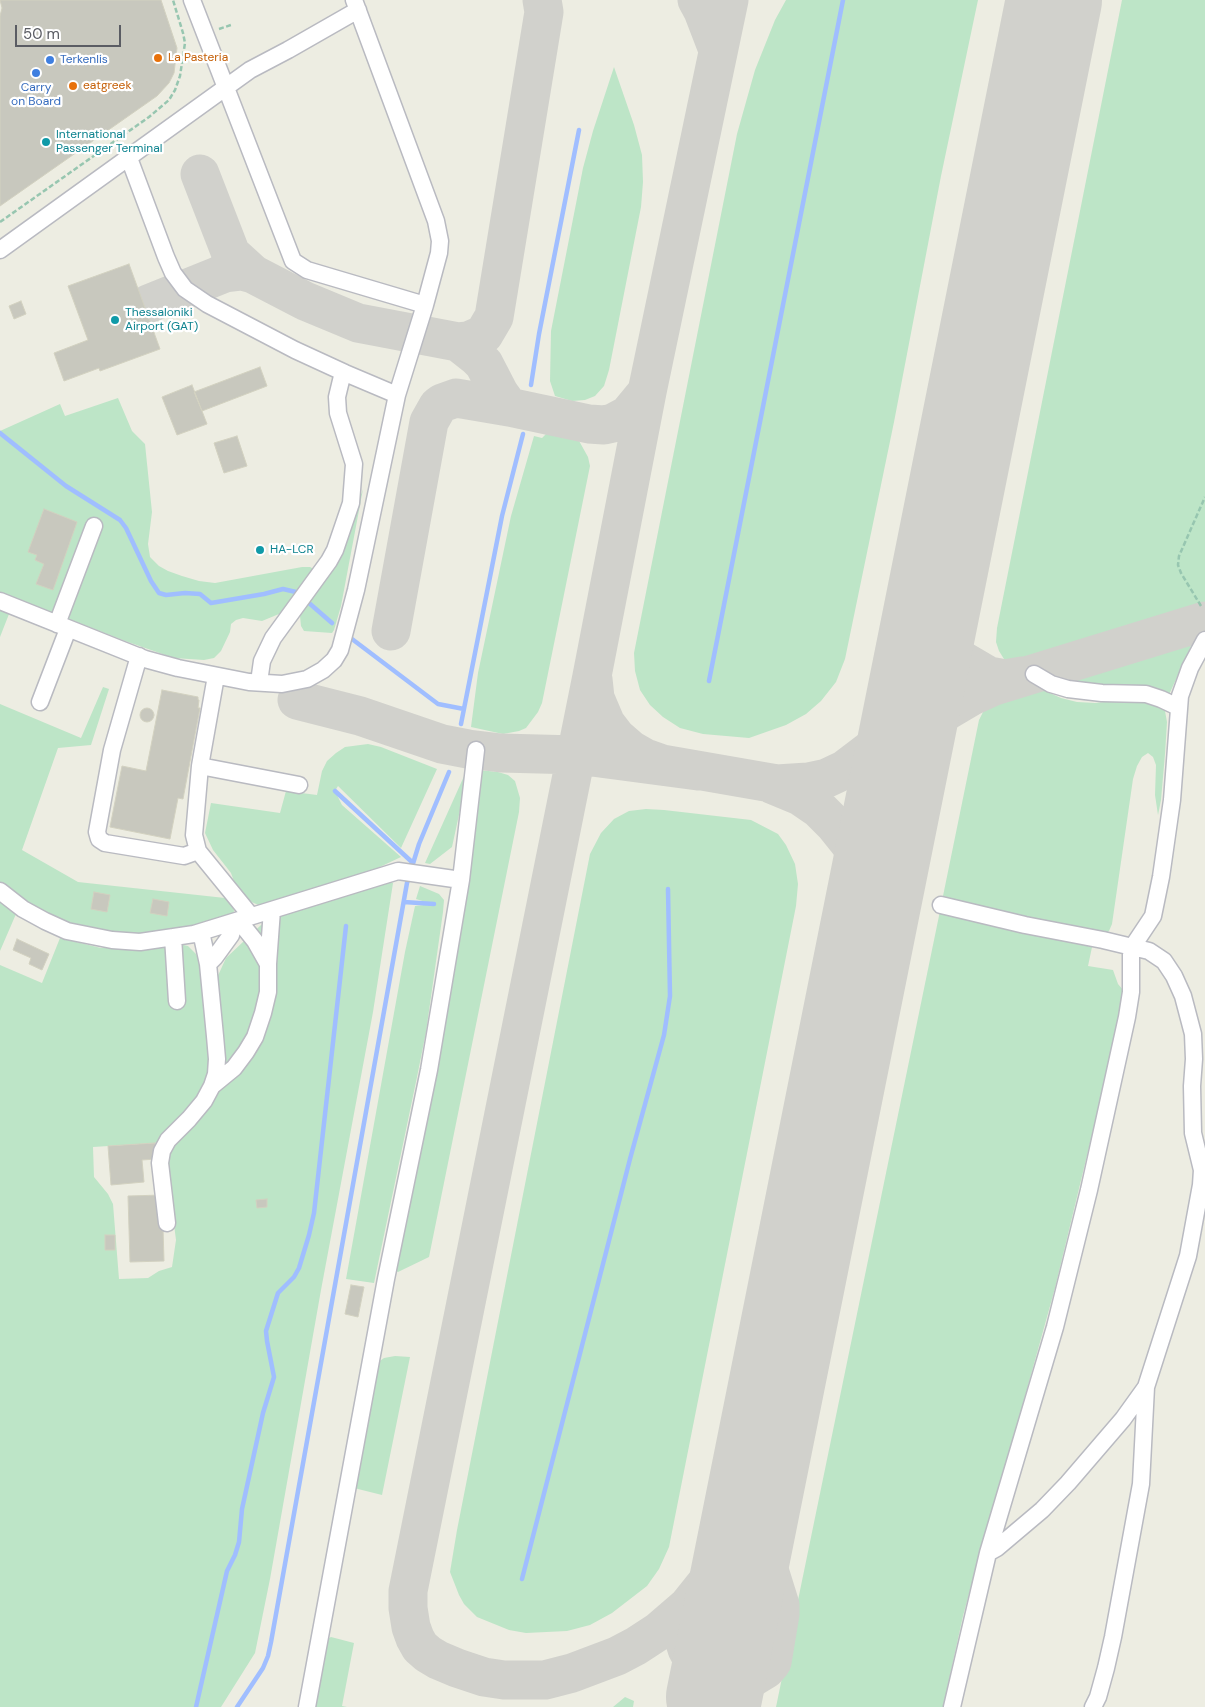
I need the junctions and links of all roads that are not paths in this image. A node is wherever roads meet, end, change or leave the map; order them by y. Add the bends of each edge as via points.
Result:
1 (192, 0) edge
2 (356, 5) edge
3 (226, 87) junction
4 (129, 158) junction
5 (0, 250) edge
6 (425, 305) junction
7 (343, 372) junction
8 (397, 395) junction
9 (94, 526) dead end
10 (0, 601) edge
11 (62, 626) junction
12 (1205, 640) edge
13 (139, 656) junction
14 (1034, 674) dead end
15 (216, 676) junction
16 (259, 682) junction
17 (40, 702) dead end
18 (1178, 708) junction
19 (476, 750) dead end
20 (200, 766) junction
21 (299, 785) dead end
22 (198, 851) junction
23 (460, 880) junction
24 (0, 891) edge
25 (942, 904) dead end
26 (272, 910) junction
27 (241, 920) junction
28 (201, 932) junction
29 (173, 938) junction
30 (1133, 946) junction
31 (208, 964) junction
32 (268, 964) junction
33 (177, 1001) dead end
34 (212, 1086) junction
35 (167, 1222) dead end
36 (1146, 1387) junction
37 (988, 1553) junction
38 (306, 1707) edge
39 (952, 1707) edge
40 (1093, 1707) edge

1 - 3 lane
2 - 3 lane
2 - 6 lane via 439,232 439,253
3 - 4 lane
3 - 6 lane via 294,262 307,270
4 - 5 lane
4 - 7 lane via 166,258 185,289 207,304
6 - 8 lane
7 - 8 lane
7 - 16 lane via 337,397 338,412 354,464 350,503 335,550 273,638 262,661
8 - 16 lane via 356,590 340,650 323,670 307,679 282,684
9 - 11 lane
10 - 11 lane
11 - 13 lane
11 - 17 lane
12 - 18 lane via 1190,668
13 - 15 lane
13 - 22 lane via 112,750 97,832 99,839 105,843 184,856
14 - 18 lane via 1068,689 1146,694
15 - 16 lane
15 - 20 lane
18 - 30 lane via 1172,800 1162,876 1153,916
19 - 23 lane
20 - 21 lane
20 - 22 lane via 194,835
22 - 27 lane
23 - 26 lane via 398,871
23 - 38 lane via 429,1070 386,1279
24 - 29 lane via 23,909 67,931 140,942
25 - 30 lane via 1025,925
26 - 27 lane
26 - 32 lane
27 - 28 lane
27 - 31 lane
27 - 32 lane
28 - 29 lane
28 - 31 lane
29 - 33 lane
30 - 36 lane via 1149,951 1164,962 1174,976 1187,1009 1193,1034 1193,1133 1202,1170 1200,1198 1188,1256
30 - 37 lane via 1131,992 1089,1190 1055,1327
31 - 34 lane via 217,1059
32 - 34 lane via 268,992 255,1037 234,1068
34 - 35 lane via 204,1101 168,1140 162,1152 160,1163
36 - 37 lane via 1068,1483 1035,1516
36 - 40 lane via 1141,1484 1113,1636
37 - 39 lane

